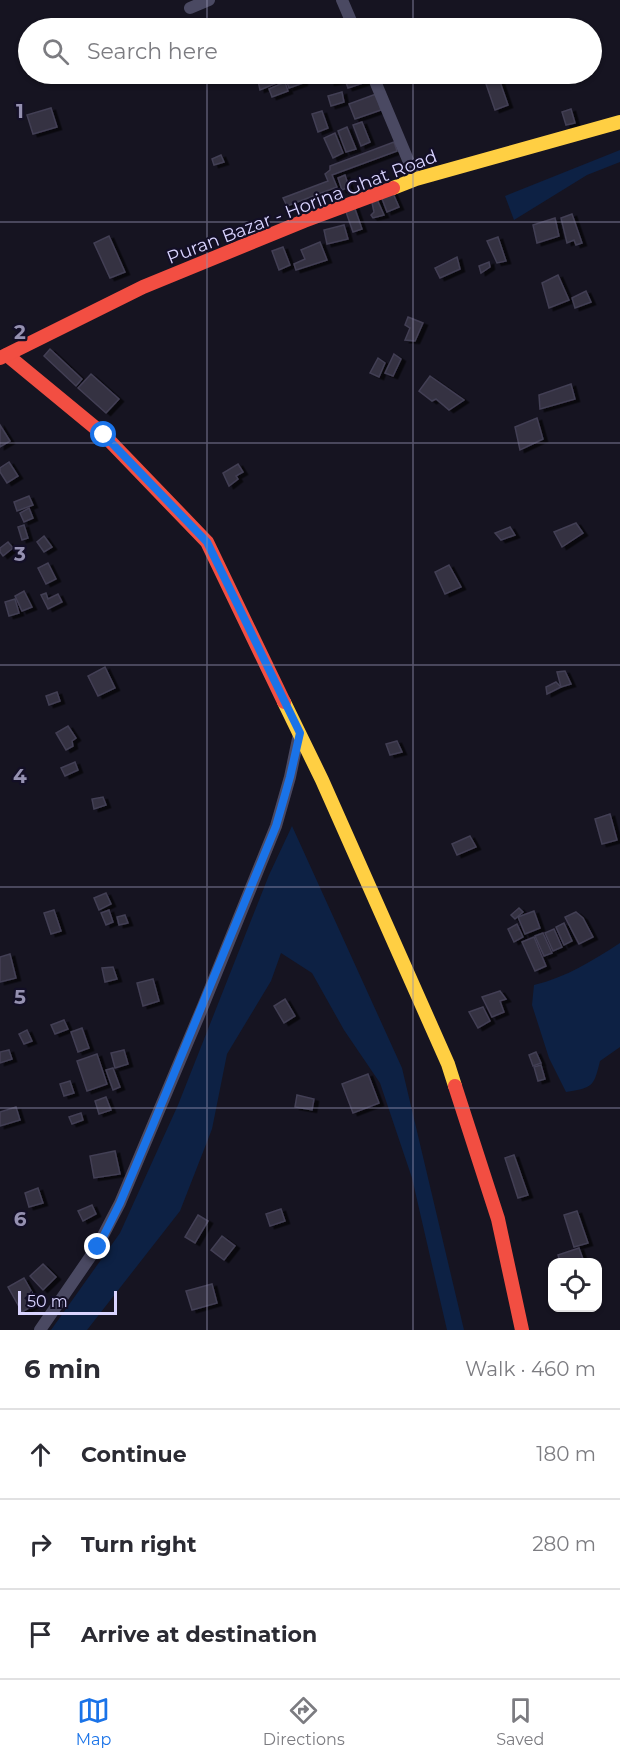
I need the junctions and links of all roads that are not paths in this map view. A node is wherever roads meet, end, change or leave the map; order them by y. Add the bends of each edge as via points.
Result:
1 (209, 0) edge
2 (342, 0) edge
3 (190, 8) dead end
4 (350, 18) edge
5 (376, 84) edge
6 (620, 122) edge
7 (416, 179) junction
8 (2, 354) edge
9 (300, 733) junction
10 (40, 1330) edge
11 (522, 1330) edge

1 - 3 street
2 - 4 street
5 - 7 street
6 - 7 main road, Puran Bazar - Horina Ghat Road
7 - 8 main road, Puran Bazar - Horina Ghat Road via 143,287
8 - 9 main road via 104,435 207,542
9 - 10 street via 276,826 120,1203 98,1247
9 - 11 main road via 448,1064 498,1219

